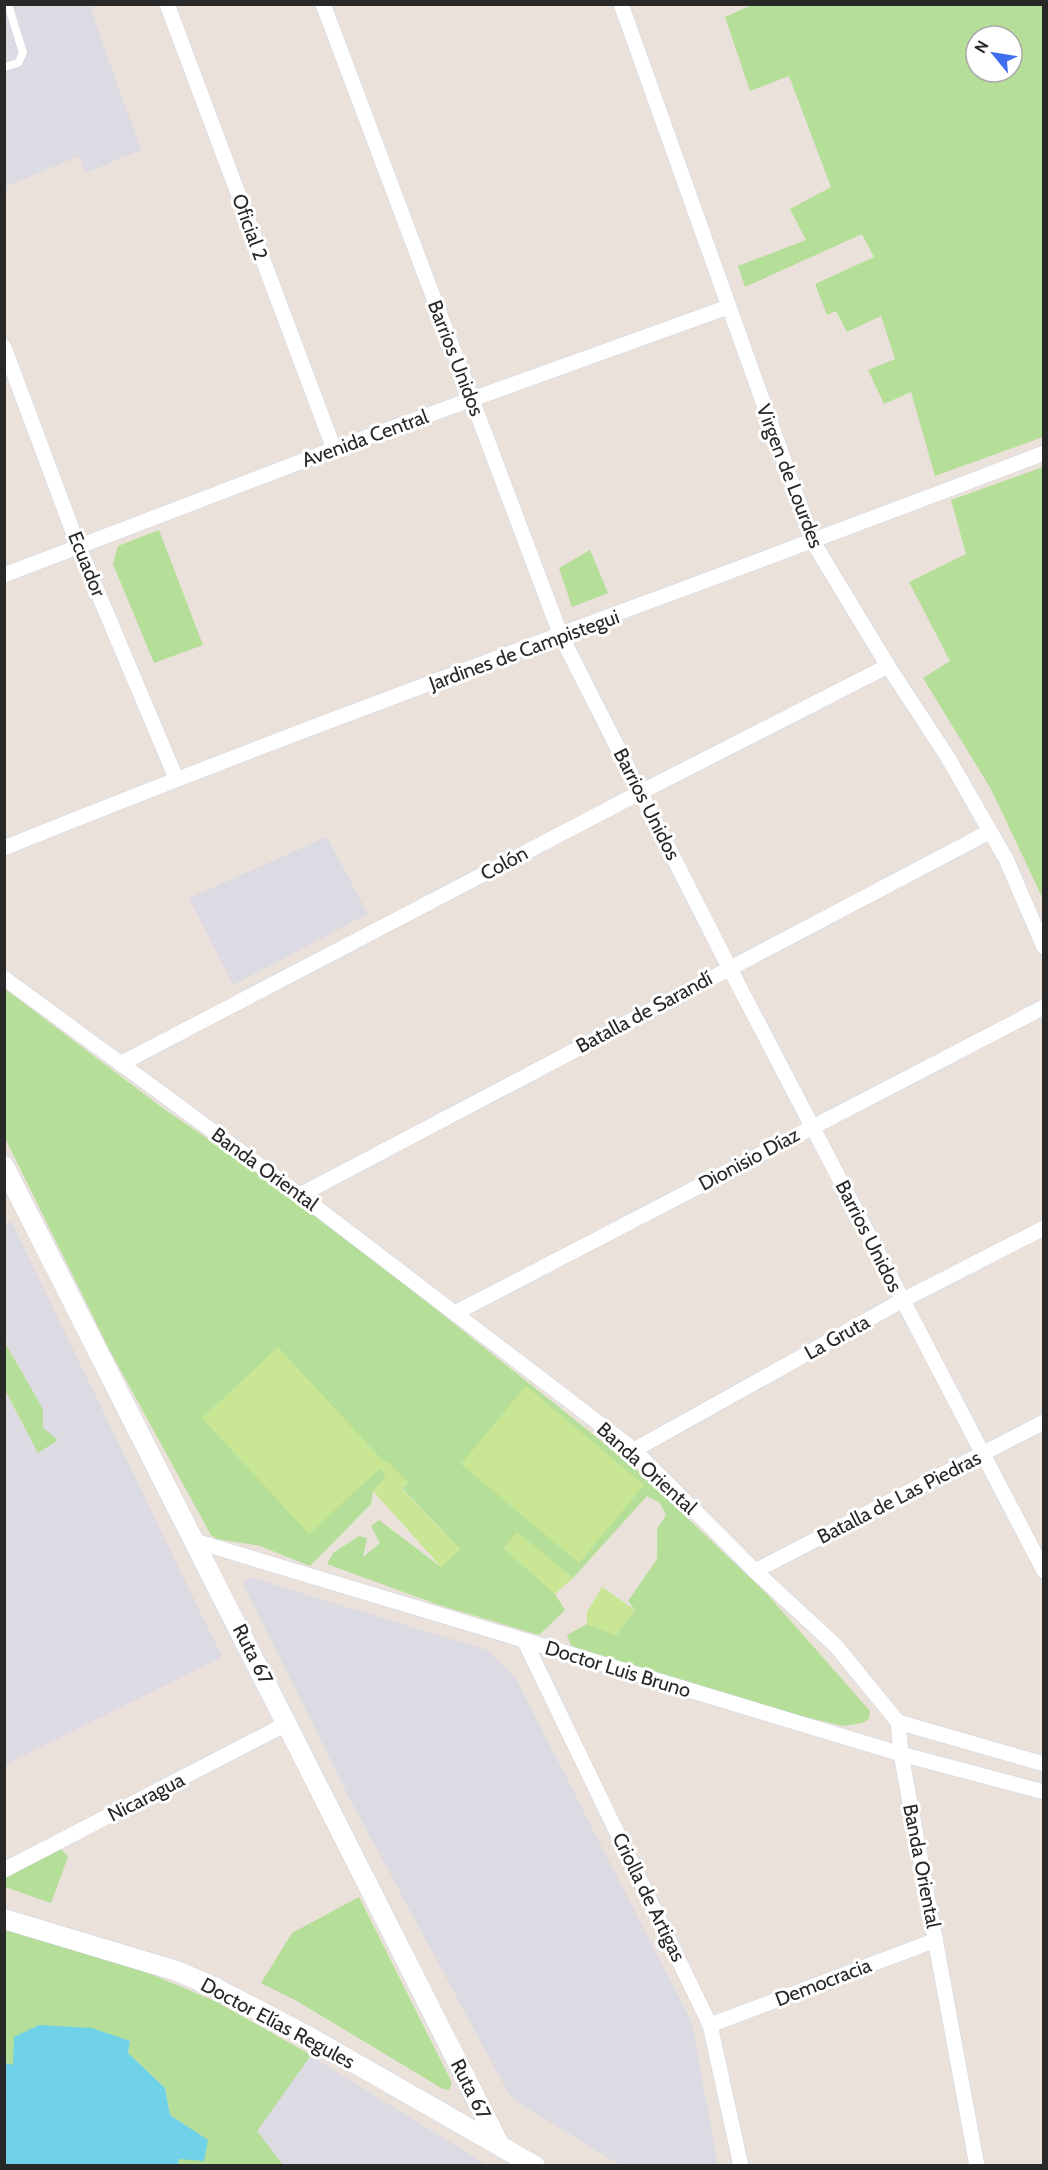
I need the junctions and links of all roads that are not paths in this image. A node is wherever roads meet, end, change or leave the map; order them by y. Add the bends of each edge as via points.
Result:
1 (8, 4) edge
2 (167, 4) edge
3 (323, 4) edge
4 (621, 4) edge
5 (4, 67) edge
6 (728, 308) junction
7 (4, 347) edge
8 (471, 400) junction
9 (333, 449) junction
10 (1044, 453) edge
11 (813, 542) junction
12 (79, 548) junction
13 (4, 575) edge
14 (561, 636) junction
15 (888, 666) junction
16 (176, 778) junction
17 (641, 792) junction
18 (989, 832) junction
19 (4, 848) edge
20 (1044, 947) edge
21 (729, 967) junction
22 (4, 978) edge
23 (1044, 1008) edge
24 (122, 1064) junction
25 (812, 1126) junction
26 (4, 1166) edge
27 (300, 1195) junction
28 (1044, 1228) edge
29 (903, 1300) junction
30 (455, 1313) junction
31 (1044, 1422) edge
32 (634, 1450) junction
33 (983, 1454) junction
34 (195, 1541) junction
35 (755, 1571) junction
36 (1044, 1571) edge
37 (524, 1640) junction
38 (898, 1722) junction
39 (288, 1723) junction
40 (901, 1754) junction
41 (1044, 1764) edge
42 (1044, 1792) edge
43 (4, 1870) edge
44 (4, 1918) edge
45 (936, 1940) junction
46 (710, 2025) junction
47 (499, 2144) junction
48 (535, 2166) edge
49 (741, 2166) edge
50 (977, 2166) edge

1 - 5 lane via 23,53 18,63
2 - 9 street, Oficial 2
3 - 8 street, Barrios Unidos
4 - 6 street, Virgen de Lourdes
6 - 8 street, Avenida Central
6 - 11 street, Virgen de Lourdes
7 - 12 street, Ecuador
8 - 9 street, Avenida Central
8 - 14 street, Barrios Unidos
9 - 12 street, Avenida Central
10 - 11 street, Jardines de Campistegui
11 - 14 street, Jardines de Campistegui
11 - 15 street, Virgen de Lourdes
12 - 13 street, Avenida Central
12 - 16 street, Ecuador
14 - 16 street, Jardines de Campistegui
14 - 17 street, Barrios Unidos
15 - 17 street, Colón
15 - 18 street, Virgen de Lourdes via 947,756
16 - 19 street, Jardines de Campistegui
17 - 21 street, Barrios Unidos
17 - 24 street, Colón
18 - 20 street, Virgen de Lourdes via 1006,859
18 - 21 street, Batalla de Sarandí
21 - 25 street, Barrios Unidos
21 - 27 street, Batalla de Sarandí
22 - 24 street, Banda Oriental
23 - 25 street, Dionisio Díaz
24 - 27 street, Banda Oriental
25 - 29 street, Barrios Unidos
25 - 30 street, Dionisio Díaz
26 - 34 street, Ruta 67
27 - 30 street, Banda Oriental
28 - 29 street, La Gruta
29 - 32 street, La Gruta
29 - 33 street, Barrios Unidos
30 - 32 street, Banda Oriental
31 - 33 street, Batalla de Las Piedras
32 - 35 street, Banda Oriental
33 - 35 street, Batalla de Las Piedras
33 - 36 street, Barrios Unidos
34 - 37 street, Doctor Luis Bruno
34 - 39 street, Ruta 67
35 - 38 street, Banda Oriental via 836,1646
37 - 40 street, Doctor Luis Bruno
37 - 46 street, Criolla de Artigas
38 - 40 street, Banda Oriental
38 - 41 street
39 - 43 street, Nicaragua
39 - 47 street, Ruta 67
40 - 42 street, Doctor Luis Bruno
40 - 45 street, Banda Oriental
44 - 47 street, Doctor Elías Regules via 156,1964 216,1988
45 - 46 street, Democracia
45 - 50 street, Banda Oriental
46 - 49 street, Criolla de Artigas
47 - 48 street, Doctor Elías Regules

